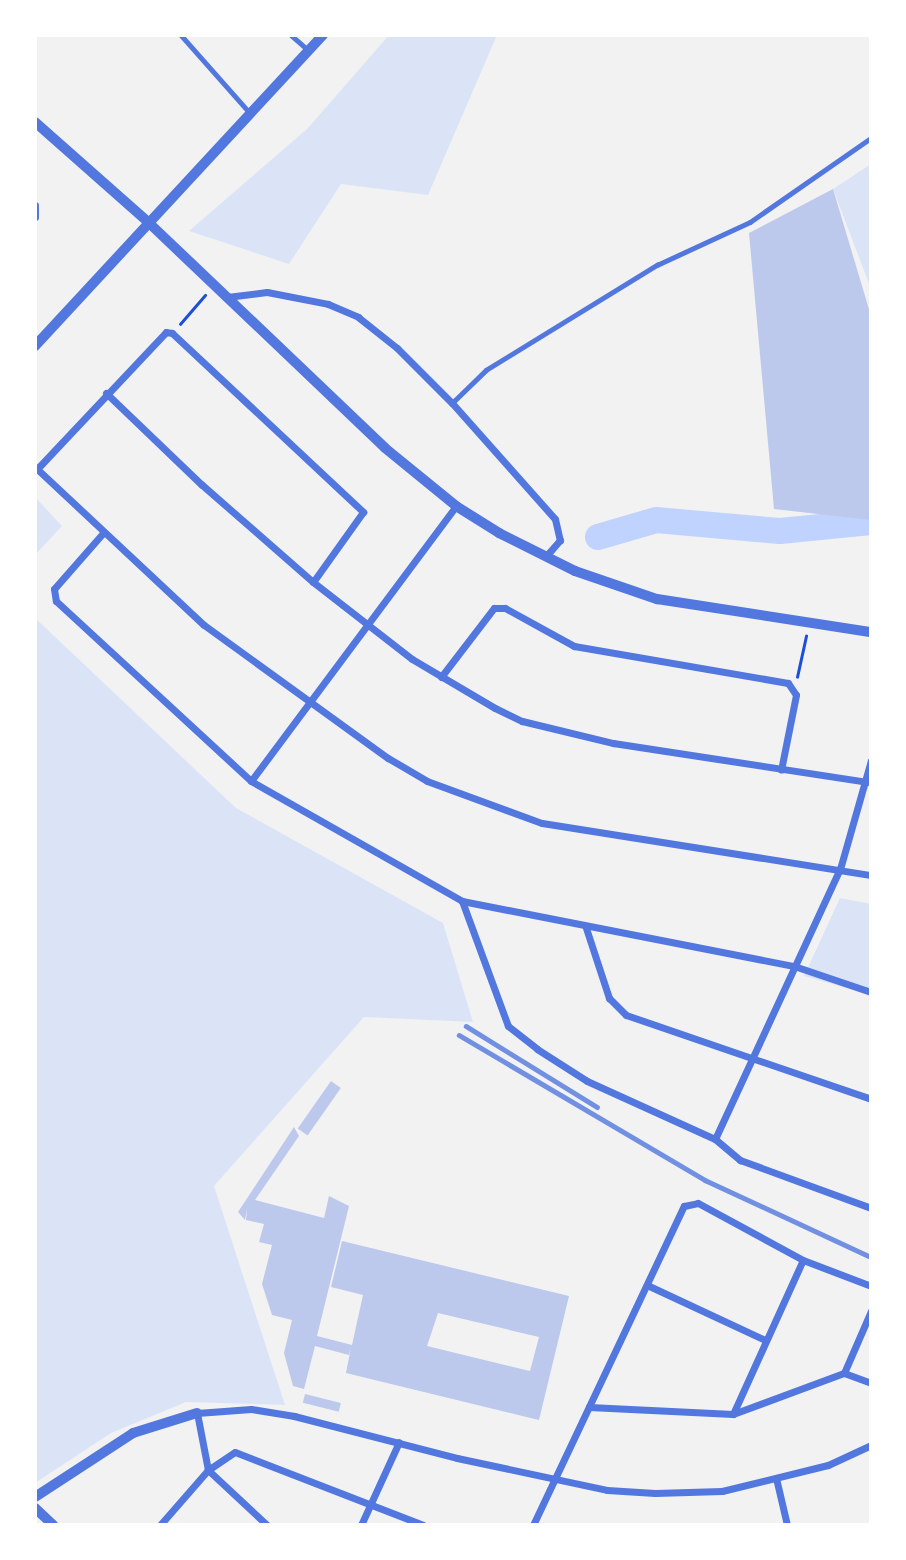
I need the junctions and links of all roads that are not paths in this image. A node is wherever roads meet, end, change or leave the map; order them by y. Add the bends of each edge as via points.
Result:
1 (181, 35) edge
2 (291, 35) edge
3 (323, 35) edge
4 (309, 50) junction
5 (251, 114) junction
6 (35, 122) edge
7 (871, 138) edge
8 (35, 205) edge
9 (35, 217) edge
10 (148, 222) junction
11 (227, 297) junction
12 (35, 346) edge
13 (106, 393) junction
14 (452, 403) junction
15 (36, 468) edge
16 (456, 506) junction
17 (103, 533) junction
18 (546, 556) junction
19 (313, 582) junction
20 (368, 623) junction
21 (871, 632) edge
22 (441, 677) junction
23 (307, 701) junction
24 (871, 760) edge
25 (781, 770) junction
26 (251, 781) junction
27 (867, 782) junction
28 (840, 869) junction
29 (871, 876) edge
30 (462, 901) junction
31 (586, 928) junction
32 (797, 967) junction
33 (871, 992) edge
34 (755, 1060) junction
35 (871, 1099) edge
36 (715, 1139) junction
37 (871, 1208) edge
38 (803, 1260) junction
39 (647, 1285) junction
40 (871, 1286) edge
41 (871, 1311) edge
42 (765, 1340) junction
43 (844, 1373) junction
44 (871, 1383) edge
45 (589, 1407) junction
46 (197, 1413) junction
47 (733, 1413) junction
48 (399, 1442) junction
49 (871, 1445) edge
50 (208, 1470) junction
51 (555, 1477) junction
52 (776, 1478) junction
53 (35, 1497) edge
54 (369, 1507) junction
55 (35, 1508) edge
56 (53, 1525) edge
57 (160, 1525) edge
58 (267, 1525) edge
59 (361, 1525) edge
60 (423, 1525) edge
61 (533, 1525) edge
62 (787, 1525) edge

1 - 5 lane
2 - 4 lane
3 - 4 street
4 - 5 street
5 - 10 street
6 - 10 street
7 - 14 lane via 750,222 657,265 486,370
8 - 9 street
10 - 11 street
10 - 12 street
11 - 14 street via 267,292 328,304 358,317
11 - 16 street via 385,448
13 - 15 street
13 - 19 street
13 - 19 street via 166,332 172,333 363,512
14 - 18 street via 555,519 560,540
15 - 17 street
16 - 18 street
16 - 20 street
17 - 23 street via 204,625
17 - 26 street via 54,589 55,601
18 - 21 street via 575,571 657,598
19 - 20 street
20 - 22 street
20 - 23 street
22 - 25 street via 522,721 613,743
22 - 25 street via 494,608 505,608 574,646 795,688
23 - 26 street
23 - 28 street via 427,781 542,823
24 - 27 street
25 - 27 street
26 - 30 street
27 - 28 street
28 - 29 street
28 - 32 street
30 - 31 street
30 - 36 street via 508,1026 587,1081
31 - 32 street
31 - 34 street via 609,998 626,1015
32 - 33 street
32 - 34 street
34 - 35 street
34 - 36 street
36 - 37 street via 748,1163
38 - 39 street via 692,1202 684,1206
38 - 40 street
38 - 42 street
39 - 42 street
39 - 45 street
41 - 43 street
42 - 47 street
43 - 44 street
43 - 47 street
45 - 47 street
45 - 51 street
46 - 48 street via 251,1409
46 - 50 street
46 - 53 street via 133,1433
48 - 51 street
48 - 54 street
49 - 52 street via 828,1465
50 - 54 street via 240,1453
50 - 57 street
50 - 58 street
51 - 52 street via 607,1490 655,1493 722,1491
51 - 61 street
52 - 62 street
54 - 59 street
54 - 60 street
55 - 56 street

